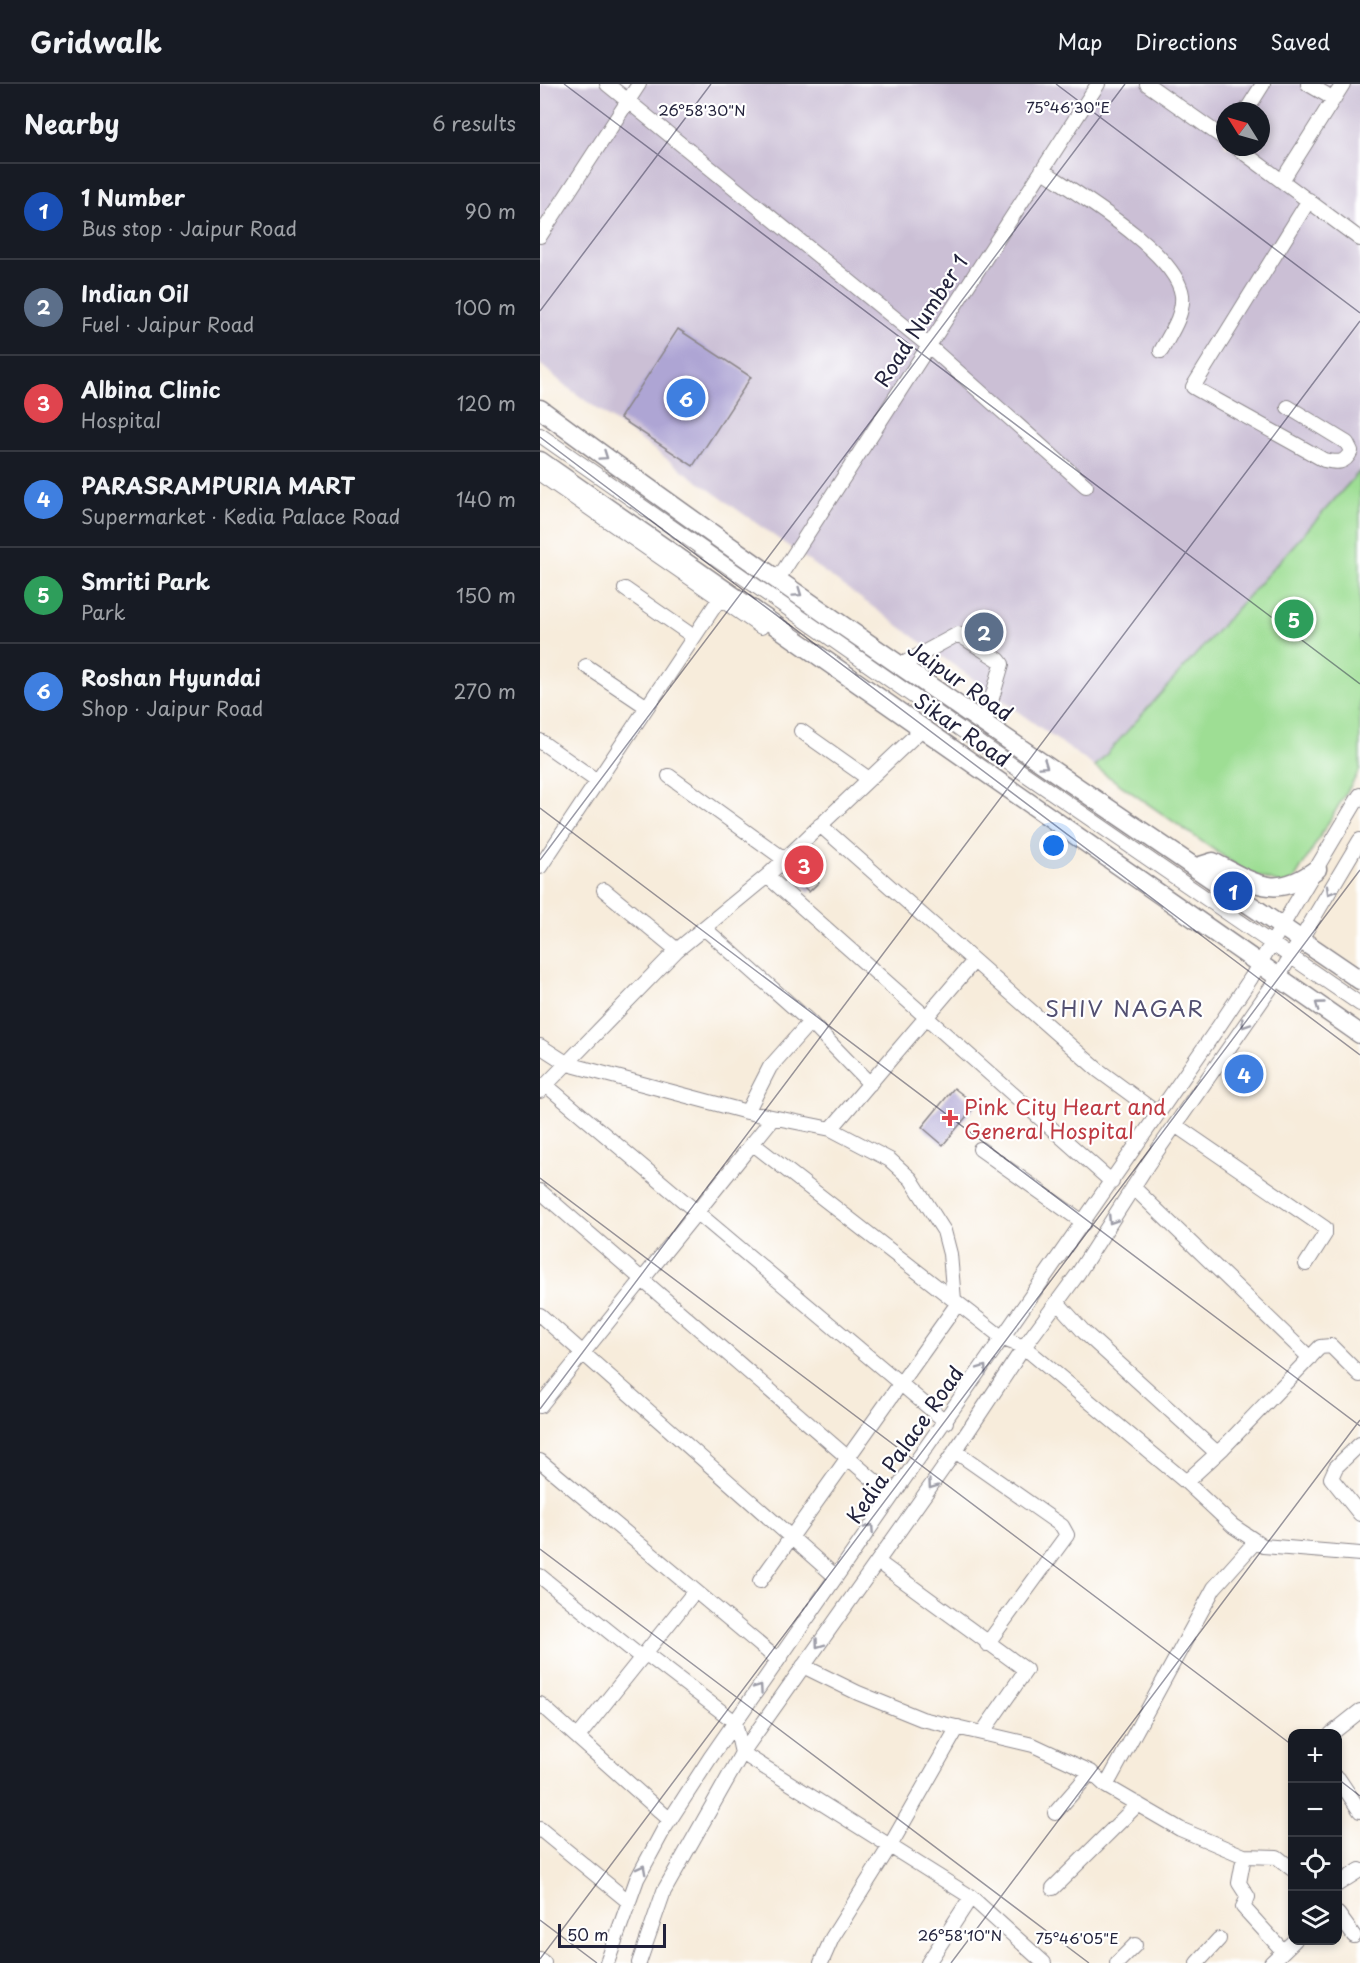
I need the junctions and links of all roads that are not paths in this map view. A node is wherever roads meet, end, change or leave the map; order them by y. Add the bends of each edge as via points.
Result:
1 (607, 84) edge
2 (639, 84) edge
3 (1098, 84) edge
4 (1147, 84) edge
5 (1263, 84) edge
6 (1308, 84) edge
7 (1343, 84) edge
8 (1334, 99) junction
9 (1252, 102) edge
10 (628, 103) junction
11 (1216, 133) edge
12 (1249, 156) edge
13 (1042, 170) junction
14 (1282, 179) junction
15 (1309, 200) junction
16 (540, 236) edge
17 (1360, 239) edge
18 (930, 346) junction
19 (1161, 351) dead end
20 (1288, 407) dead end
21 (540, 409) edge
22 (568, 431) junction
23 (540, 435) edge
24 (557, 448) junction
25 (541, 468) edge
26 (1086, 486) dead end
27 (778, 579) junction
28 (625, 589) dead end
29 (723, 594) junction
30 (694, 637) junction
31 (901, 665) junction
32 (586, 666) dead end
33 (647, 707) junction
34 (984, 725) junction
35 (801, 731) dead end
36 (920, 731) junction
37 (540, 741) edge
38 (669, 776) dead end
39 (869, 779) junction
40 (597, 781) junction
41 (1360, 795) edge
42 (820, 825) junction
43 (1360, 840) edge
44 (784, 860) junction
45 (540, 867) edge
46 (1197, 867) junction
47 (1317, 869) junction
48 (767, 876) junction
49 (604, 890) dead end
50 (1283, 926) junction
51 (704, 928) junction
52 (1302, 940) junction
53 (1272, 944) junction
54 (677, 950) junction
55 (1291, 956) junction
56 (974, 961) junction
57 (1258, 966) junction
58 (1279, 976) junction
59 (1360, 980) edge
60 (1360, 1004) edge
61 (927, 1017) junction
62 (810, 1022) junction
63 (1360, 1034) edge
64 (540, 1046) edge
65 (568, 1064) junction
66 (870, 1084) junction
67 (544, 1088) edge
68 (747, 1113) junction
69 (1158, 1114) junction
70 (773, 1118) junction
71 (1175, 1125) junction
72 (831, 1129) junction
73 (752, 1143) junction
74 (980, 1149) dead end
75 (1112, 1182) junction
76 (1133, 1187) junction
77 (540, 1191) edge
78 (698, 1211) junction
79 (1084, 1222) junction
80 (1306, 1264) dead end
81 (643, 1279) junction
82 (956, 1302) junction
83 (1057, 1302) junction
84 (540, 1316) edge
85 (1004, 1339) junction
86 (1024, 1347) junction
87 (582, 1351) junction
88 (1310, 1358) junction
89 (1360, 1375) edge
90 (899, 1382) junction
91 (540, 1406) edge
92 (946, 1422) junction
93 (1360, 1444) edge
94 (955, 1451) junction
95 (1217, 1453) junction
96 (849, 1458) junction
97 (540, 1461) edge
98 (1186, 1482) junction
99 (892, 1496) junction
100 (1360, 1514) edge
101 (792, 1538) junction
102 (1256, 1541) junction
103 (1360, 1554) edge
104 (878, 1562) junction
105 (540, 1576) edge
106 (836, 1578) junction
107 (760, 1581) dead end
108 (695, 1591) junction
109 (987, 1644) junction
110 (644, 1655) junction
111 (778, 1660) junction
112 (803, 1666) junction
113 (540, 1704) edge
114 (1360, 1711) edge
115 (735, 1722) junction
116 (958, 1728) junction
117 (1337, 1729) edge
118 (982, 1733) junction
119 (578, 1737) junction
120 (742, 1753) junction
121 (1091, 1772) junction
122 (1341, 1783) edge
123 (1106, 1786) junction
124 (1138, 1804) junction
125 (1360, 1811) edge
126 (1055, 1813) dead end
127 (670, 1820) junction
128 (540, 1829) edge
129 (890, 1846) junction
130 (1244, 1856) junction
131 (1288, 1865) edge
132 (1360, 1870) edge
133 (1342, 1881) edge
134 (1053, 1888) dead end
135 (971, 1897) junction
136 (629, 1902) junction
137 (1342, 1920) edge
138 (1354, 1936) dead end
139 (1219, 1939) dead end
140 (1135, 1945) dead end
141 (1290, 1945) edge
142 (1283, 1951) junction
143 (540, 1960) edge
144 (544, 1963) edge
145 (607, 1963) edge
146 (639, 1963) edge
147 (821, 1963) edge
148 (928, 1963) edge
149 (1044, 1963) edge
150 (1117, 1963) edge
151 (1197, 1963) edge
152 (1271, 1963) edge

1 - 10 street
2 - 10 street
3 - 13 street, Road Number 1
4 - 11 street
5 - 9 street
6 - 8 street
7 - 8 street
8 - 14 street
10 - 16 street
10 - 18 street
12 - 14 street
13 - 18 street, Road Number 1
13 - 19 street via 1143,239 1168,268 1182,294 1179,317
14 - 15 street
15 - 17 street
15 - 20 street via 1193,387 1324,460 1338,464 1347,459 1351,451 1347,443
18 - 26 street
18 - 27 street, Road Number 1
21 - 22 main road, Jaipur Road
22 - 24 street
22 -> 27 main road, Jaipur Road
23 - 24 street
24 - 25 street
24 - 53 street
25 - 29 main road, Sikar Road
27 -> 31 main road, Jaipur Road
28 - 30 street
29 - 30 street
29 - 36 main road, Sikar Road
30 - 33 street
31 - 34 main road, Jaipur Road
31 - 34 street via 958,633 999,660 1002,664
32 - 33 street
33 - 40 street
34 -> 46 main road, Jaipur Road
35 - 39 street
36 - 39 street
36 - 57 main road, Sikar Road
37 - 40 street
38 - 44 street
39 - 42 street
40 - 45 street
41 - 47 street
42 - 44 street
42 - 56 street
43 -> 52 street
44 - 48 street
46 - 47 main road via 1213,862 1262,885 1278,888 1294,885
46 - 50 main road, Jaipur Road
47 - 50 street
48 - 51 street
48 - 61 street
49 - 54 street
50 - 52 main road, Jaipur Road
50 - 53 street
51 - 54 street
51 - 62 street
52 - 55 street
52 - 59 main road, Jaipur Road
53 - 55 street
53 - 57 street
54 - 65 street
55 - 58 street
55 - 60 street
56 - 61 street
56 - 69 street via 1098,1070
57 - 58 main road, Sikar Road
57 - 69 street, Kedia Palace Road
63 -> 58 main road, Sikar Road
58 -> 71 street, Kedia Palace Road
61 - 66 street
61 - 75 street
62 - 66 street
62 - 68 street via 770,1067
64 - 65 street
65 - 67 street
65 - 68 street
66 - 72 street
67 - 78 street
68 - 70 street
69 - 75 street, Kedia Palace Road
70 - 72 street
70 - 73 street
71 - 76 street, Kedia Palace Road
71 - 80 street via 1325,1228
72 - 82 street via 890,1160 911,1179 944,1232
73 - 78 street
73 - 82 street
74 - 79 street
75 - 79 street, Kedia Palace Road
76 -> 83 street, Kedia Palace Road
76 - 88 street
77 - 81 street
78 - 81 street
78 - 90 street
79 - 85 street, Kedia Palace Road
81 - 87 street
81 - 96 street
82 - 85 street
82 - 90 street
83 - 86 street, Kedia Palace Road
83 - 95 street via 1099,1346
84 - 87 street
85 - 86 street
92 -> 85 street, Kedia Palace Road
86 - 94 street, Kedia Palace Road
86 - 98 street
87 - 91 street
87 - 101 street
88 - 89 street via 1328,1344
88 - 95 street
90 - 92 street
90 - 96 street
92 - 99 street, Kedia Palace Road
93 - 100 street via 1336,1467 1331,1479
94 -> 104 street, Kedia Palace Road
94 - 109 street via 1062,1526 1067,1535
95 - 98 street
96 - 99 street
96 - 101 street
97 - 108 street
98 - 102 street via 1233,1526
106 -> 99 street, Kedia Palace Road
101 - 106 street
101 - 107 street
102 - 103 street via 1263,1546
102 - 123 street via 1214,1588
104 - 109 street
104 -> 112 street, Kedia Palace Road
105 - 110 street
106 - 111 street, Kedia Palace Road
108 - 110 street
108 - 111 street
109 - 118 street via 1026,1670
110 - 115 street
110 - 119 street
115 -> 111 street, Kedia Palace Road
112 - 116 street via 869,1698
112 - 120 street, Kedia Palace Road
113 - 119 street
114 - 117 street
115 - 120 street
115 - 127 street, Kedia Palace Road
116 - 118 street
116 - 129 street
118 - 121 street via 1033,1745
119 - 127 street
120 - 129 street
120 - 146 street, Kedia Palace Road via 664,1891
121 - 123 street
121 - 126 street
122 - 125 street
123 - 124 street
124 - 130 street via 1180,1829
124 - 134 street
136 -> 127 street, Kedia Palace Road via 637,1879
128 - 136 street
129 - 135 street
129 - 147 street via 832,1938
130 - 131 street via 1277,1857
130 - 142 street via 1239,1883 1248,1897 1243,1907
132 - 133 street
135 - 148 street
135 - 149 street
136 - 145 street, Kedia Palace Road
137 - 138 street
139 - 151 street
140 - 150 street
141 - 142 street
142 - 152 street
143 - 144 street

